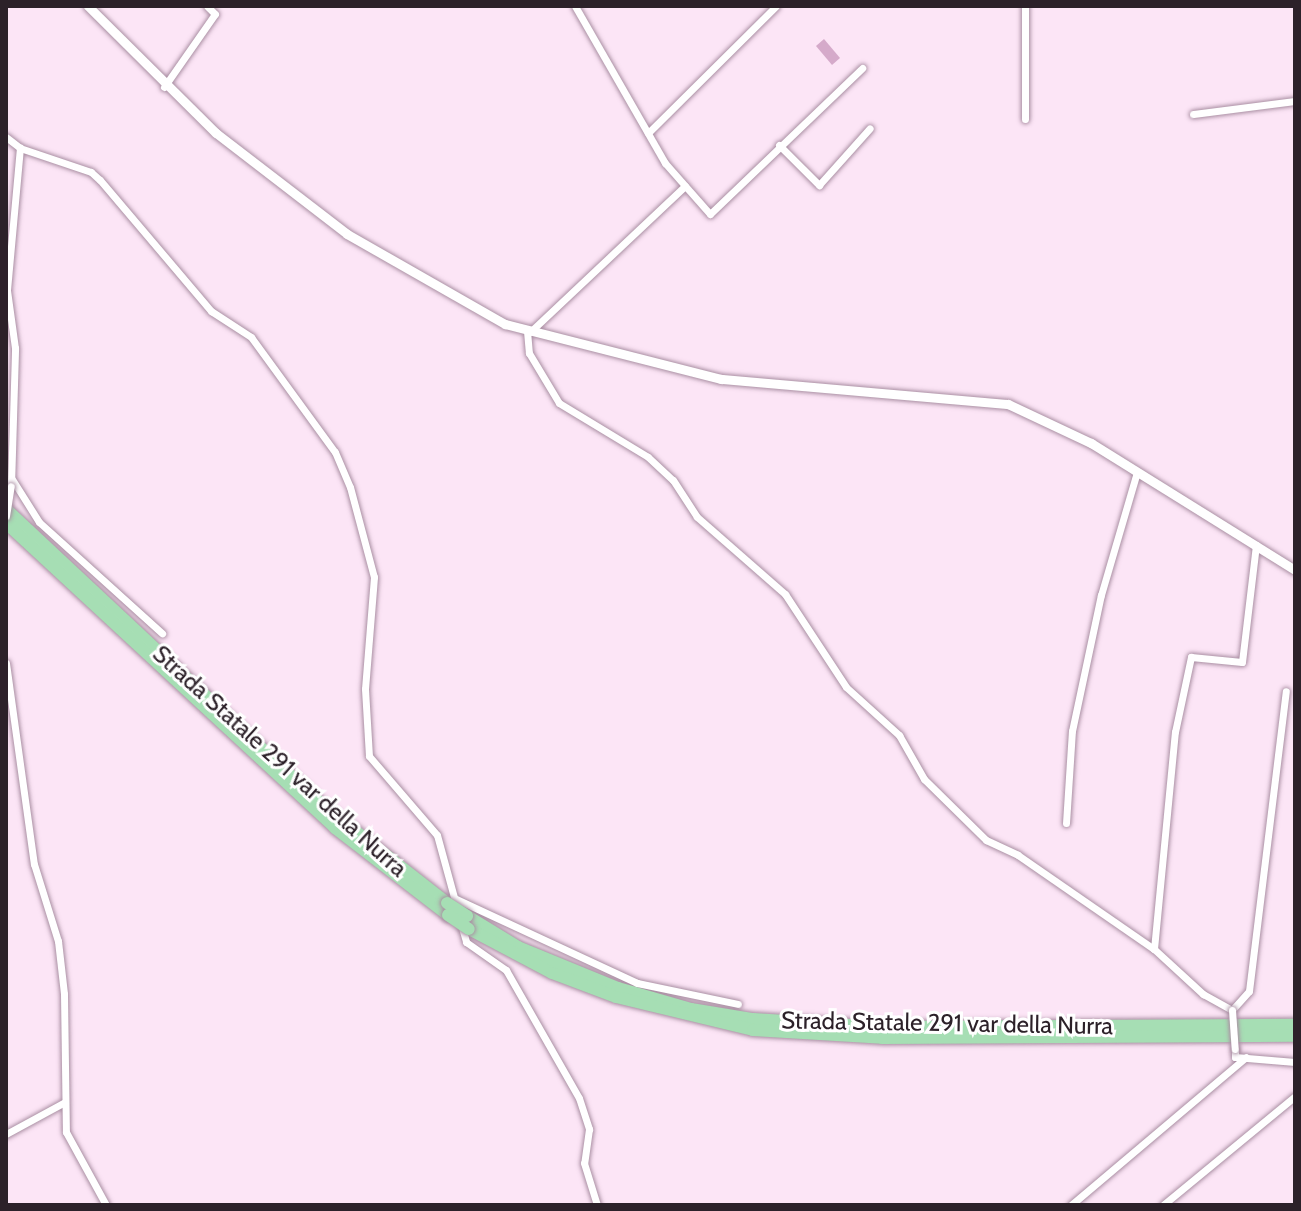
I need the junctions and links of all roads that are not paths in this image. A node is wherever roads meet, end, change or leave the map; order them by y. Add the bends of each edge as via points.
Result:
1 (88, 6) edge
2 (207, 6) edge
3 (575, 6) edge
4 (776, 6) edge
5 (1025, 6) edge
6 (862, 68) dead end
7 (164, 87) junction
8 (1295, 101) edge
9 (1193, 114) dead end
10 (1025, 119) dead end
11 (870, 128) dead end
12 (648, 133) junction
13 (6, 137) edge
14 (779, 145) junction
15 (20, 148) junction
16 (685, 186) junction
17 (529, 332) junction
18 (1137, 472) junction
19 (11, 483) junction
20 (6, 509) edge
21 (6, 516) edge
22 (6, 523) edge
23 (1256, 545) junction
24 (1295, 570) edge
25 (162, 633) dead end
26 (6, 663) edge
27 (1286, 691) dead end
28 (1066, 823) dead end
29 (450, 905) junction
30 (468, 923) junction
31 (1154, 949) junction
32 (738, 1004) dead end
33 (1232, 1010) junction
34 (1295, 1025) edge
35 (1295, 1036) edge
36 (1246, 1057) junction
37 (1295, 1062) edge
38 (1295, 1096) edge
39 (65, 1102) junction
40 (6, 1134) edge
41 (106, 1205) edge
42 (597, 1205) edge
43 (1071, 1205) edge
44 (1163, 1205) edge

1 - 7 street
2 - 7 street via 215,14
3 - 12 street
4 - 12 street
5 - 10 street
6 - 14 street
7 - 17 street via 368,250
8 - 9 street
11 - 14 street via 819,185
12 - 16 street
13 - 15 street
14 - 16 street via 710,214
15 - 19 street via 7,290 15,348
15 - 29 street via 91,172 100,180 211,311 251,337 335,452 374,577 365,689 369,756 437,835
16 - 17 street
17 - 18 street via 721,379 1008,404 1046,418
17 - 31 street via 529,353 559,403 648,457 673,480 697,517 785,594 846,687 899,735 924,779 943,798 986,840 1018,855
18 - 23 street
18 - 28 street via 1101,595 1072,731
19 - 21 street, bridge
19 - 25 street via 39,522
20 - 29 highway, Strada Statale 291 var della Nurra via 322,805
22 - 29 highway, Strada Statale 291 var della Nurra via 335,828
23 - 24 street
23 - 31 street via 1242,662 1191,657 1175,732
26 - 39 street via 34,864 58,941
27 - 33 street via 1249,991
29 - 30 highway, Strada Statale 291 var della Nurra, bridge
29 - 32 street via 637,983
29 - 42 street via 466,942 506,970 579,1098 589,1129 584,1163
30 - 34 highway, Strada Statale 291 var della Nurra via 618,988 691,1009 753,1019 882,1027
30 - 35 highway, Strada Statale 291 var della Nurra via 552,973 616,997 753,1030 882,1038
31 - 33 street via 1203,994
33 - 36 street, bridge via 1235,1057
36 - 37 street
36 - 43 street
38 - 44 street
39 - 40 street
39 - 41 street via 66,1132

